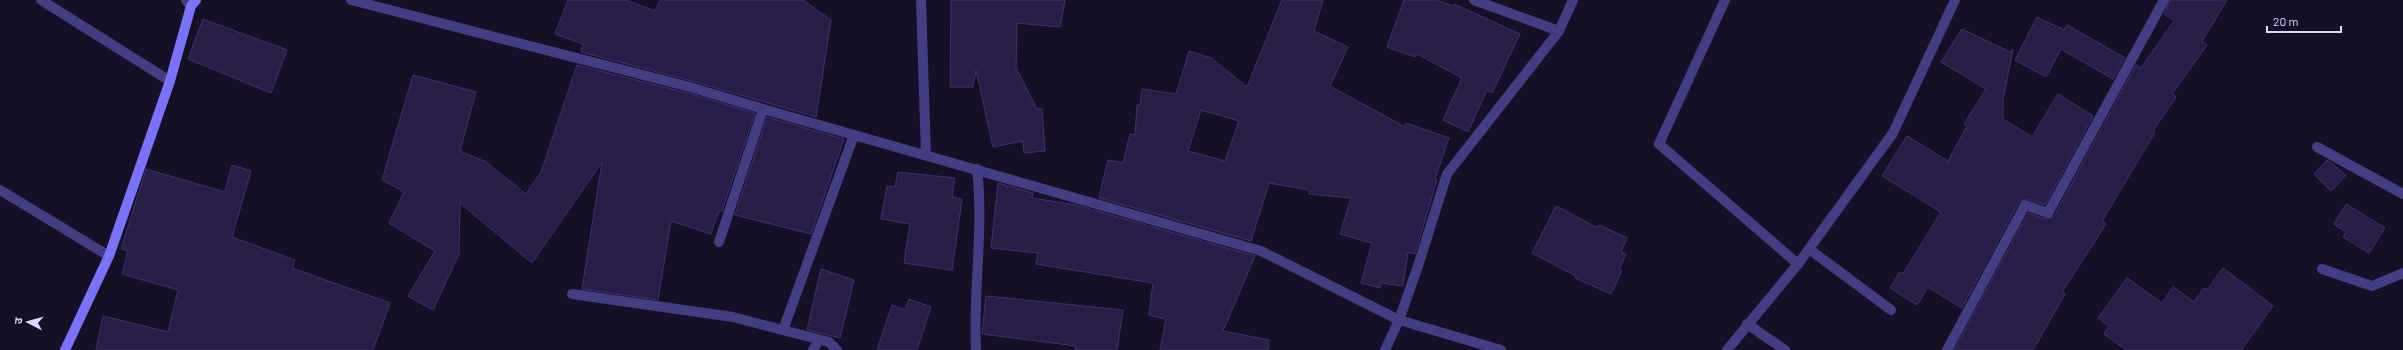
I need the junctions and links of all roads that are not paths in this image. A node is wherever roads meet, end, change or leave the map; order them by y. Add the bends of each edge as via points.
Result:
1 (42, 0) edge
2 (352, 0) edge
3 (921, 0) edge
4 (1474, 0) edge
5 (1573, 0) edge
6 (1725, 0) edge
7 (1955, 0) edge
8 (2164, 0) edge
9 (191, 2) edge
10 (1560, 31) junction
11 (170, 81) junction
12 (763, 109) junction
13 (854, 135) junction
14 (2317, 147) dead end
15 (926, 156) junction
16 (976, 169) junction
17 (0, 190) edge
18 (2403, 194) edge
19 (720, 242) dead end
20 (1809, 249) junction
21 (109, 256) junction
22 (1798, 264) junction
23 (2322, 269) dead end
24 (2403, 273) edge
25 (572, 294) dead end
26 (1891, 310) dead end
27 (1399, 320) junction
28 (1747, 324) junction
29 (783, 330) junction
30 (818, 340) junction
31 (64, 350) edge
32 (813, 350) edge
33 (837, 350) edge
34 (976, 350) edge
35 (1385, 350) edge
36 (1501, 350) edge
37 (1727, 350) edge
38 (1785, 350) edge
39 (1947, 350) edge

1 - 11 street
2 - 12 street via 690,87
3 - 15 street
4 - 10 street
5 - 10 street
6 - 22 street via 1659,144
7 - 20 street via 1894,133
8 - 39 street via 2048,212 2025,205
9 - 11 street
10 - 27 street via 1448,174
11 - 21 street
12 - 13 street
12 - 19 street
13 - 15 street
13 - 29 street
14 - 18 street
15 - 16 street
16 - 27 street via 1261,251
16 - 34 street via 980,202
17 - 21 street
20 - 22 street
20 - 26 street
21 - 31 street
22 - 28 street
23 - 24 street via 2372,286
25 - 29 street via 734,317
27 - 35 street
27 - 36 street
28 - 37 street
28 - 38 street
29 - 30 street
30 - 32 street
30 - 33 street via 829,342

